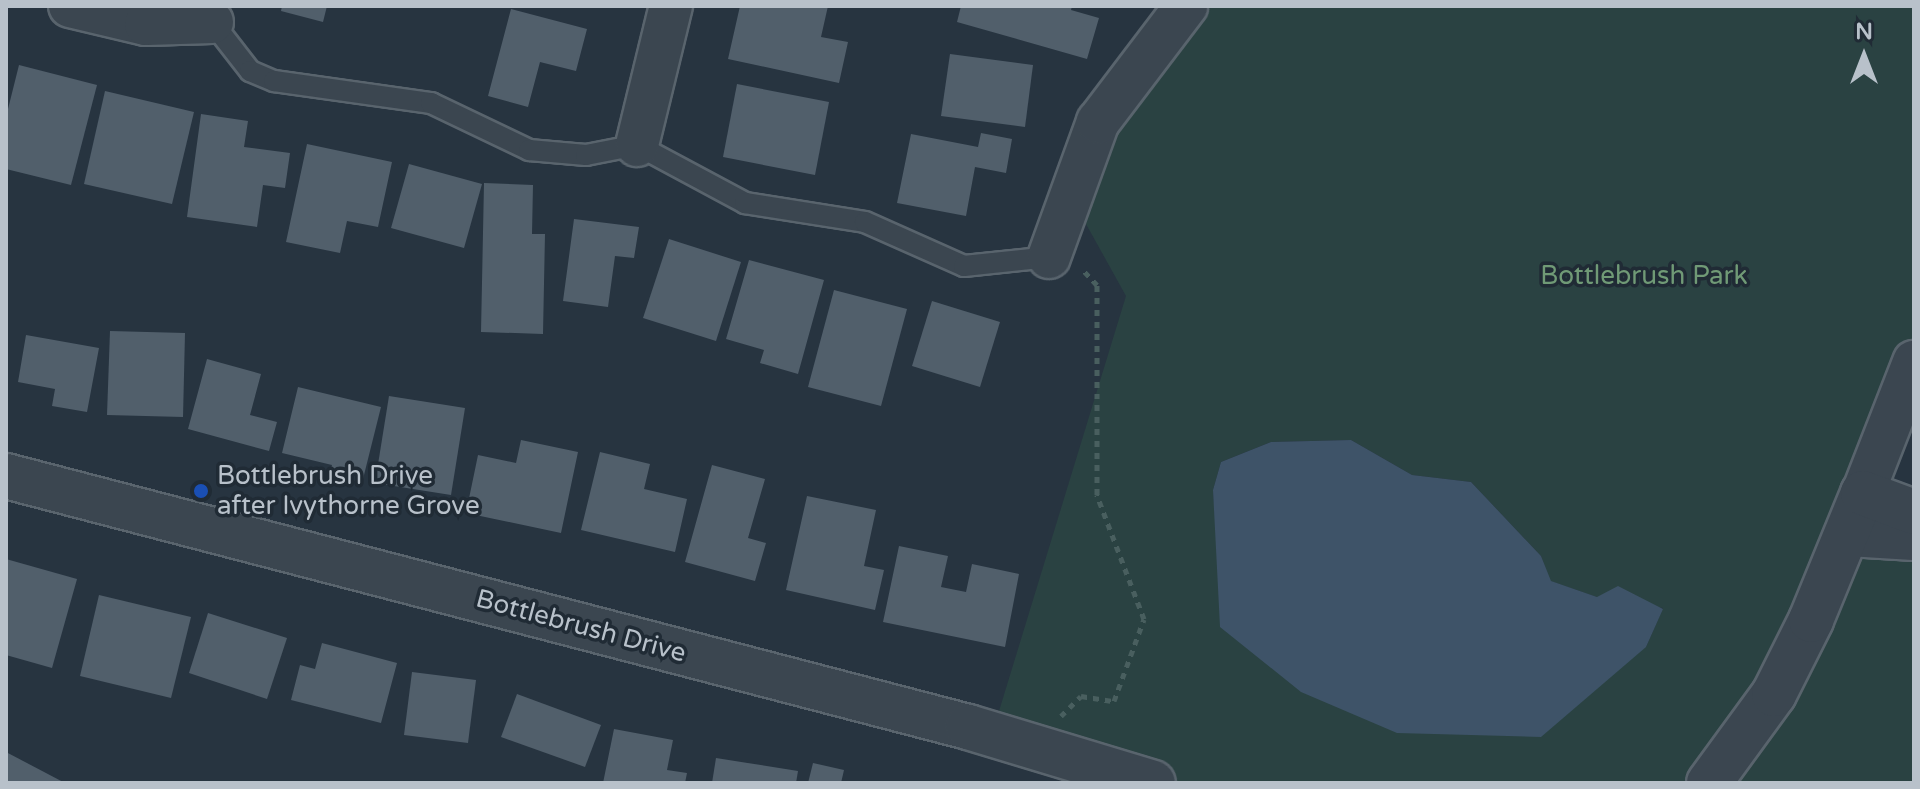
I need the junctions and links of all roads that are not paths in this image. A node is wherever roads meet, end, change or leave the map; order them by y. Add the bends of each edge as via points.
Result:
1 (70, 6) edge
2 (671, 6) edge
3 (1186, 6) edge
4 (212, 22) joint
5 (637, 145) junction
6 (1052, 249) joint
7 (1914, 362) edge
8 (6, 476) edge
9 (1863, 493) junction
10 (1914, 512) edge
11 (1849, 534) junction
12 (1914, 538) edge
13 (1153, 783) edge
14 (1709, 783) edge

1 - 4 street via 146,24
2 - 5 street
3 - 6 street via 1098,122
4 - 5 lane via 250,71 274,81 431,103 529,150 586,155
5 - 6 lane via 745,203 865,222 964,266
7 - 9 street
8 - 13 street, Bottlebrush Drive via 1031,745
9 - 10 street
9 - 11 street
11 - 12 street
11 - 14 street via 1774,694

